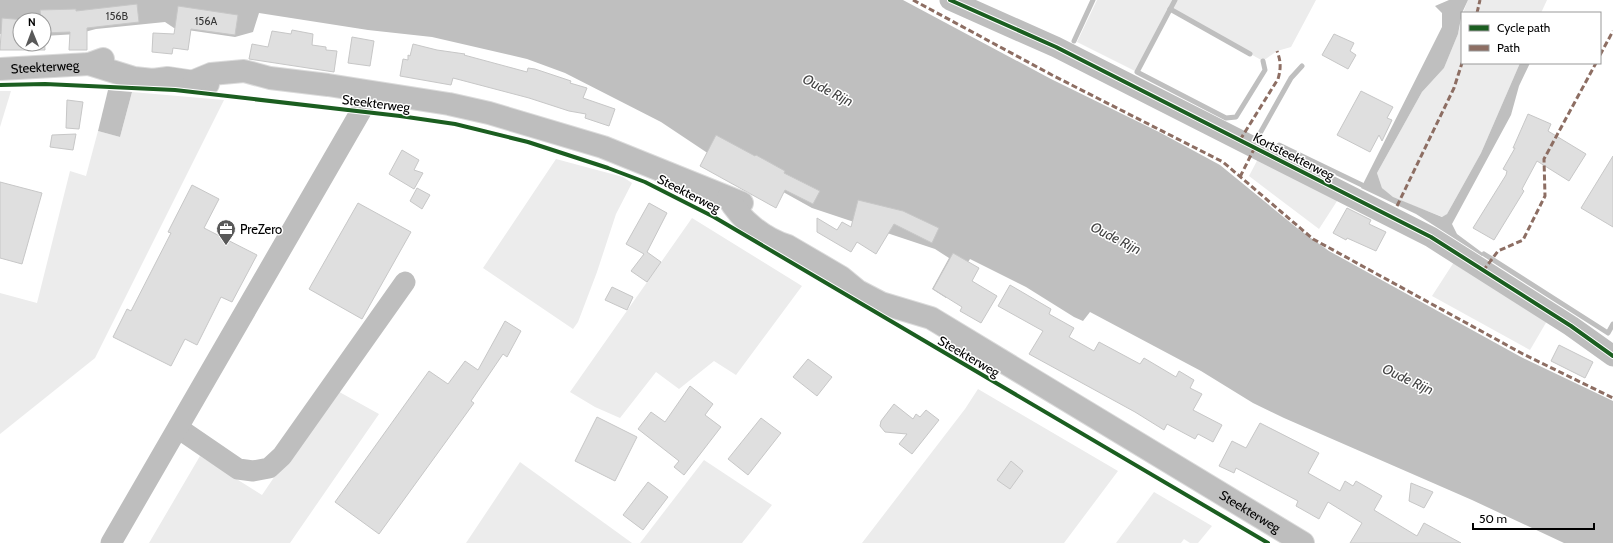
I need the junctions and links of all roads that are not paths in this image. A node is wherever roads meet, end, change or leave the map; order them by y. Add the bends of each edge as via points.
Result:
1 (950, 0) edge
2 (0, 69) edge
3 (368, 92) junction
4 (405, 282) dead end
5 (1613, 356) edge
6 (178, 428) junction
7 (111, 543) edge
8 (1303, 543) edge

1 - 5 street, Kortsteekterweg via 1056,47 1418,230 1571,326
2 - 3 main road, Steekterweg via 89,64 134,78 194,81 211,74 244,71 270,78
3 - 6 street via 361,111
3 - 8 main road, Steekterweg via 449,104 489,113 603,148 728,198 735,210 757,230 841,277 894,291 918,304 931,318
4 - 6 street via 282,456 269,468 253,471 238,469
6 - 7 street

